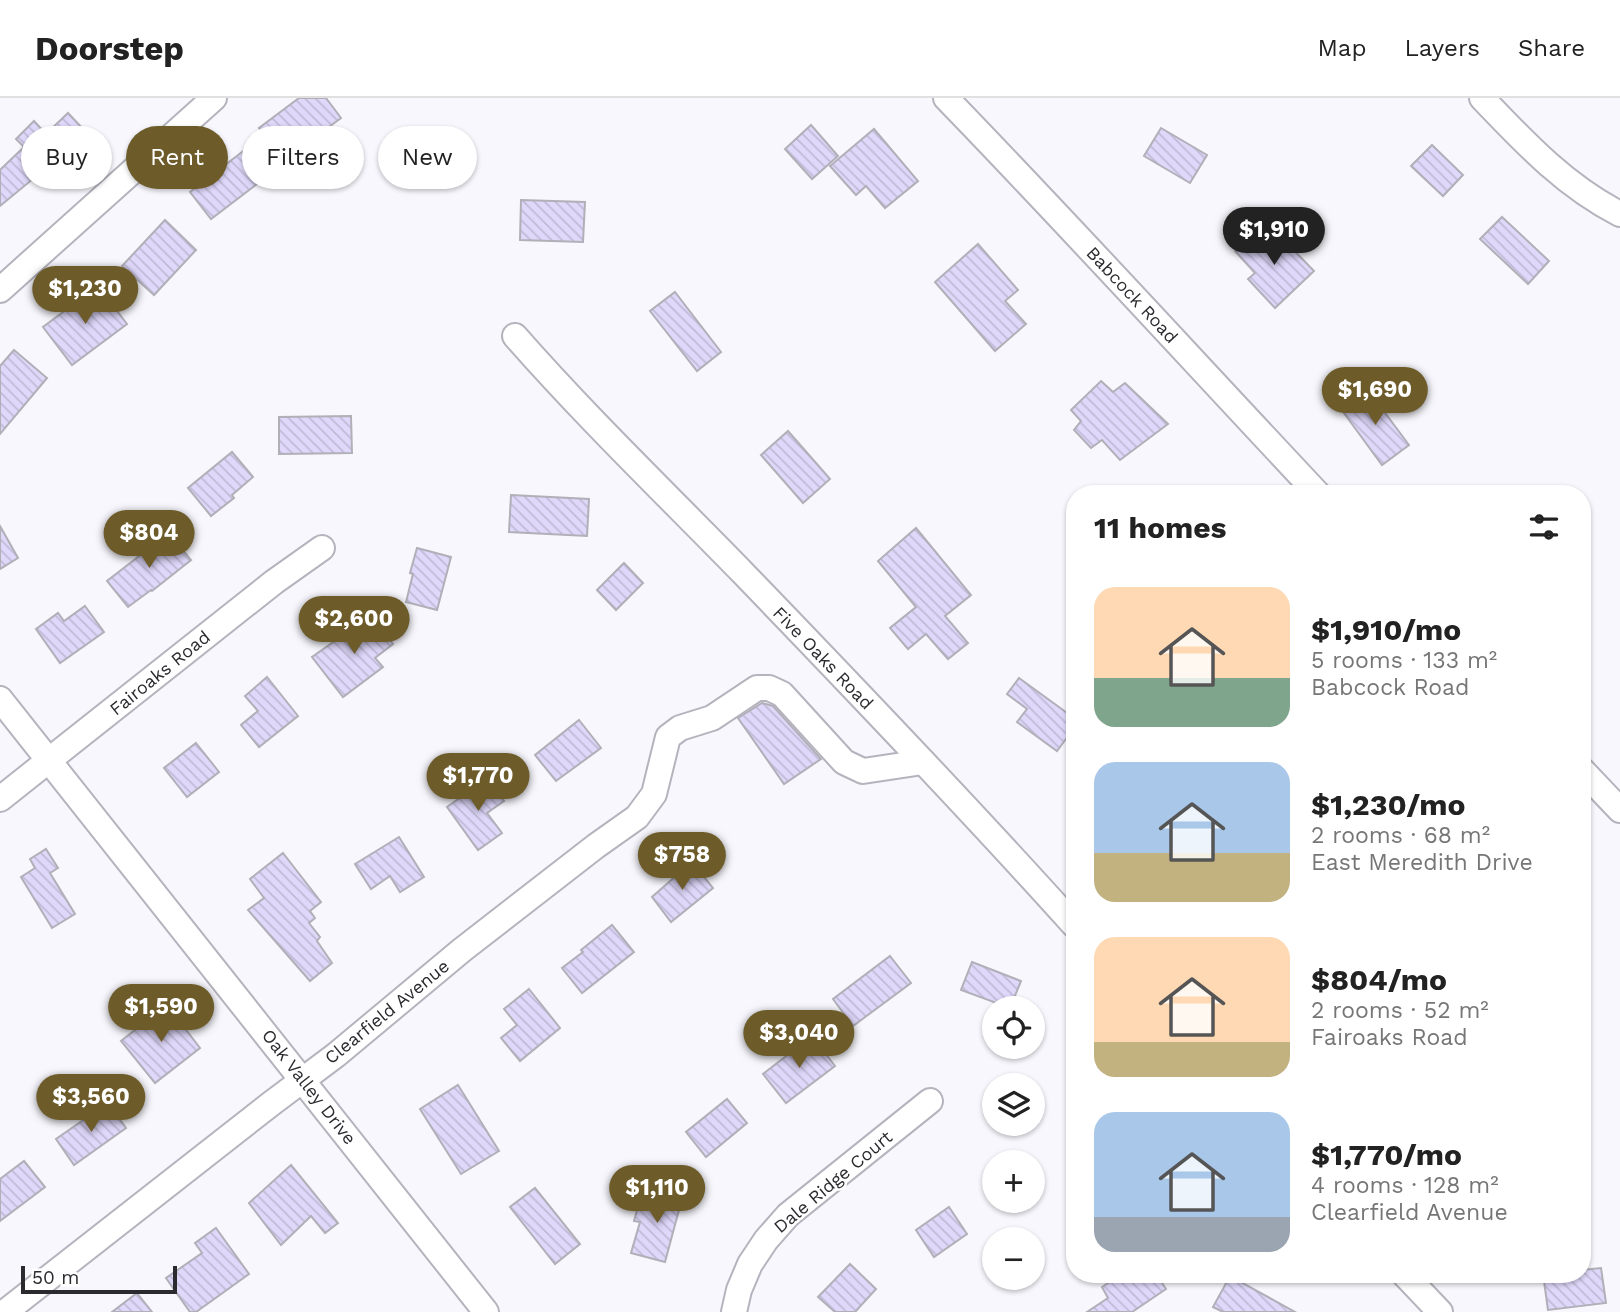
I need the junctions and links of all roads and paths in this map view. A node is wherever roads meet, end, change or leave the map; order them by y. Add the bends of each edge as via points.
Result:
1 (214, 98) edge
2 (946, 98) edge
3 (1482, 98) edge
4 (1620, 214) edge
5 (0, 290) edge
6 (515, 336) dead end
7 (1310, 485) edge
8 (322, 548) dead end
9 (0, 699) edge
10 (50, 760) junction
11 (923, 762) junction
12 (1591, 780) edge
13 (0, 799) edge
14 (1620, 810) edge
15 (1066, 916) edge
16 (303, 1080) junction
17 (930, 1101) dead end
18 (1413, 1283) edge
19 (5, 1312) edge
20 (486, 1312) edge
21 (734, 1312) edge
22 (1440, 1312) edge

1 - 5 street
2 - 7 street, Babcock Road
3 - 4 street via 1539,157 1574,186
6 - 11 street, Five Oaks Road via 567,396
8 - 10 street, Fairoaks Road
9 - 10 street, Oak Valley Drive
10 - 13 street, Fairoaks Road
10 - 16 street, Oak Valley Drive
11 - 15 street, Five Oaks Road
11 - 16 street, Clearfield Avenue via 863,771 844,762 782,694 757,688 712,718 680,728 668,737 654,794 637,817 472,942
12 - 14 street
16 - 19 street, Clearfield Avenue
16 - 20 street, Oak Valley Drive
17 - 21 street, Dale Ridge Court via 781,1223 750,1264
18 - 22 street

